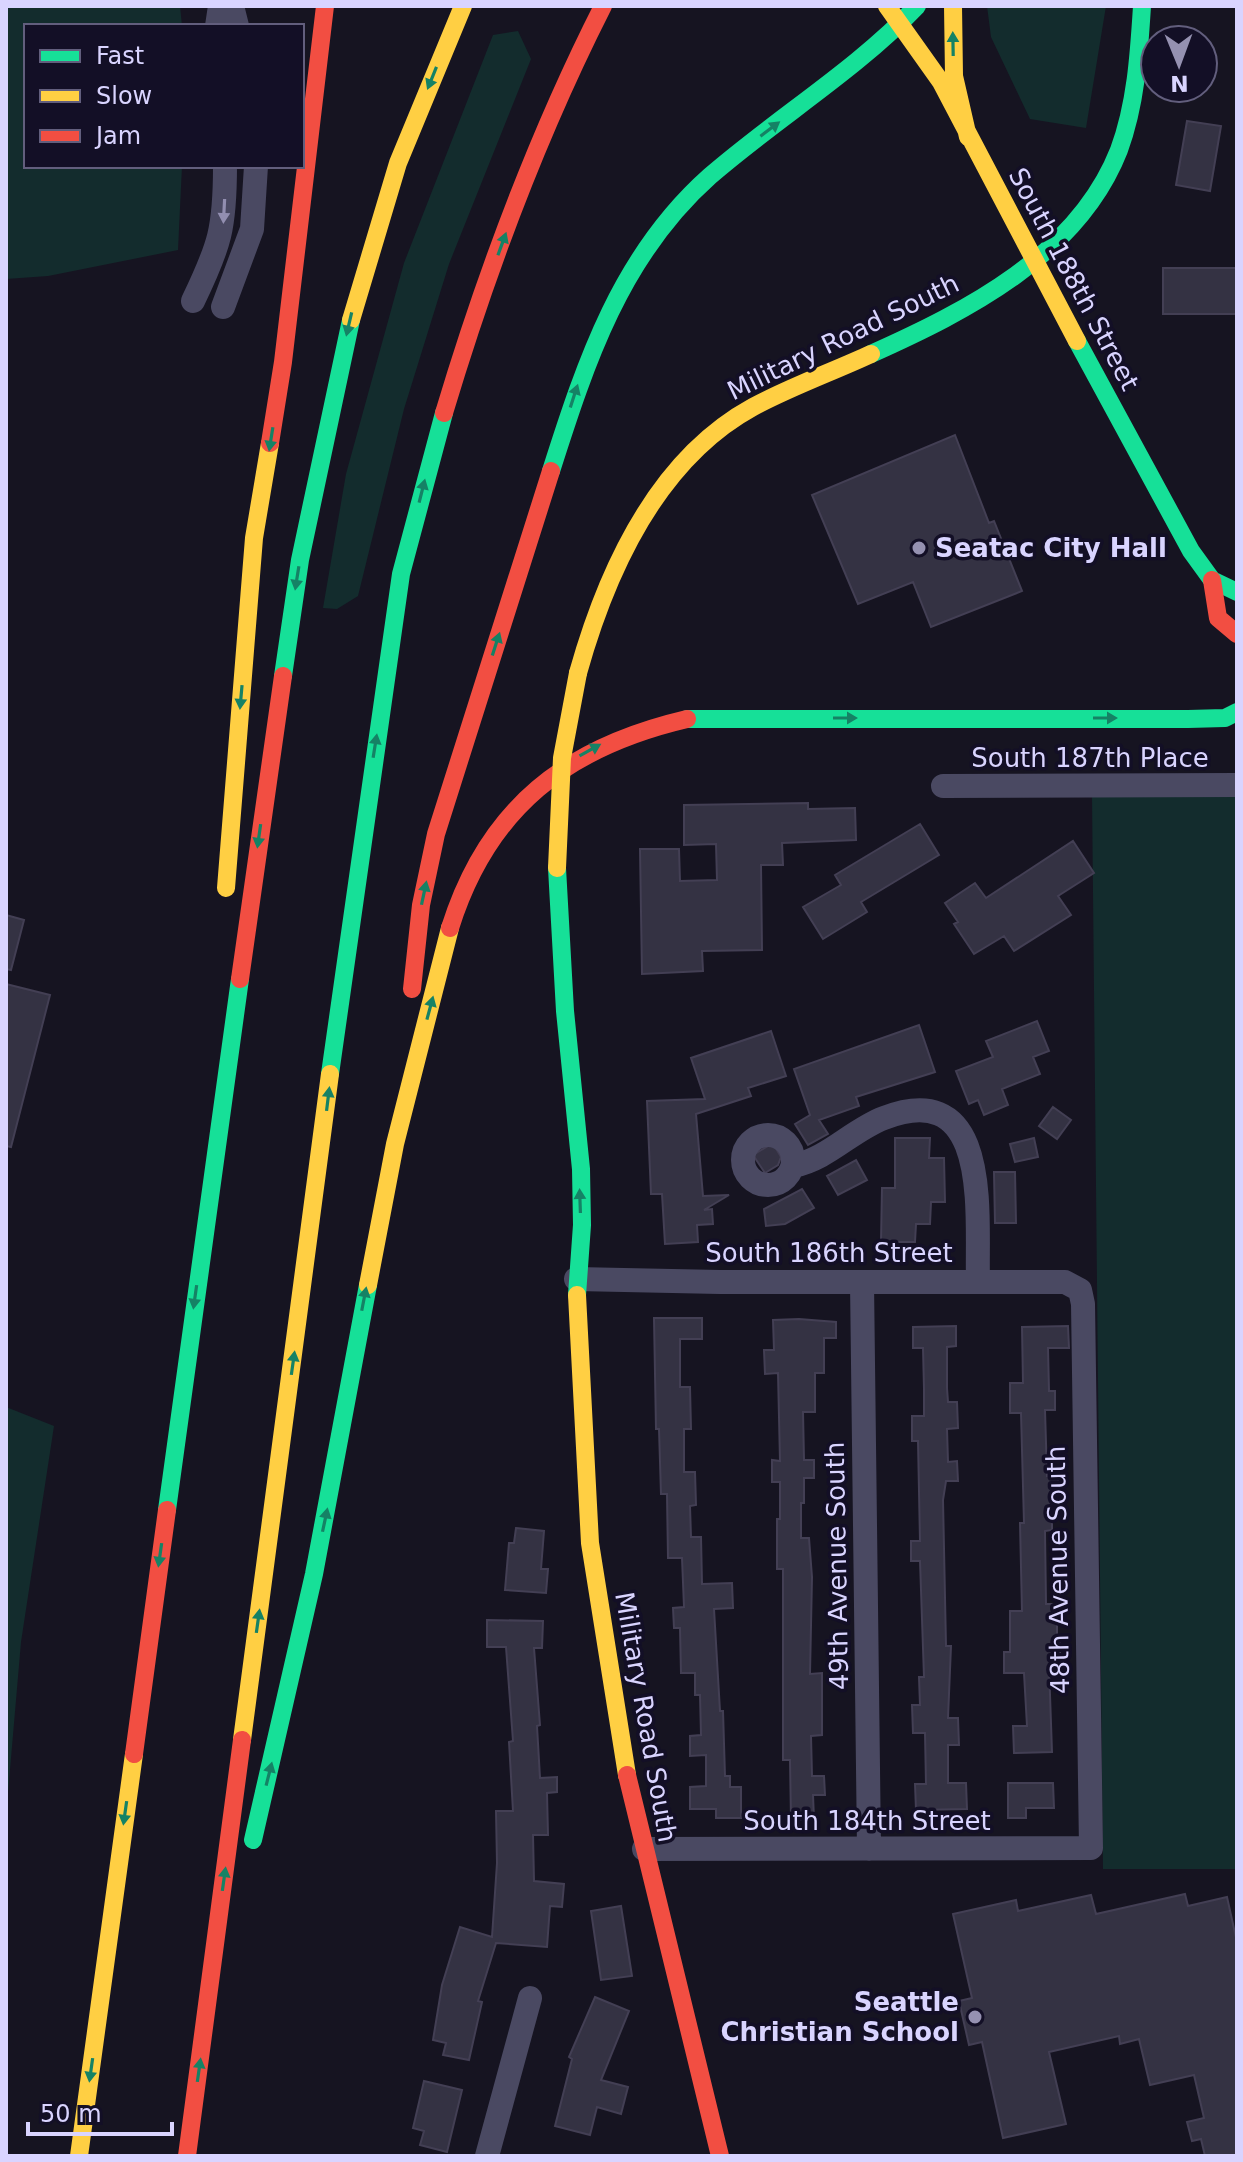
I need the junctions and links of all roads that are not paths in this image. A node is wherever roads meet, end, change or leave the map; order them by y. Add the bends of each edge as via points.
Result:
1 (325, 6) edge
2 (463, 6) edge
3 (603, 6) edge
4 (887, 6) edge
5 (917, 6) edge
6 (953, 6) edge
7 (1142, 6) edge
8 (901, 24) junction
9 (968, 137) junction
10 (225, 168) edge
11 (256, 168) edge
12 (1035, 261) junction
13 (193, 301) dead end
14 (223, 307) dead end
15 (1212, 580) junction
16 (1237, 592) edge
17 (1237, 634) edge
18 (1237, 712) edge
19 (1237, 785) edge
20 (943, 786) dead end
21 (225, 906) dead end
22 (220, 985) dead end
23 (570, 1060) junction
24 (402, 1110) junction
25 (561, 1160) dead end
26 (793, 1166) dead end
27 (563, 1205) dead end
28 (206, 1220) junction
29 (576, 1279) junction
30 (978, 1281) junction
31 (862, 1282) junction
32 (1080, 1290) joint
33 (1091, 1848) joint
34 (644, 1849) junction
35 (869, 1849) junction
36 (530, 1998) dead end
37 (203, 2039) junction
38 (79, 2156) edge
39 (187, 2156) edge
40 (487, 2156) edge
41 (720, 2156) edge

1 -> 21 main road via 283,362 254,538
2 -> 28 main road via 398,163 357,292 327,423 276,711
37 -> 3 main road via 401,574 464,346 561,89
4 - 8 main road, South 188th Street
5 - 8 main road
9 -> 6 main road via 954,76
7 - 12 main road, Military Road South via 1133,96 1111,168 1081,215
8 - 9 main road, South 188th Street via 941,82
24 -> 8 main road via 421,905 436,834 587,358 611,300 634,261 709,178 866,58
9 - 12 main road, South 188th Street
10 -> 13 street via 225,219
11 - 14 street via 252,229
12 - 15 main road, South 188th Street via 1168,513
12 - 23 main road, Military Road South, bridge via 955,312 751,408 679,466 644,511 599,596 562,758 557,868
15 - 16 main road
15 - 17 main road, South 188th Street via 1218,618
24 -> 18 main road via 461,890 489,842 540,781 593,748 634,730 692,718 1188,719 1225,718
19 - 20 street, South 187th Place
22 - 28 main road
23 - 25 main road, Military Road South via 560,1112
29 -> 23 main road, Military Road South via 581,1236
37 -> 24 main road via 285,1711
26 - 30 street via 811,1162 883,1118 915,1109 933,1109 949,1117 962,1133 972,1163
27 - 29 main road, Military Road South via 566,1257
28 -> 38 main road
29 - 31 street, South 186th Street
29 - 34 main road, Military Road South via 590,1543 620,1748
30 - 31 street, South 186th Street
30 - 32 street, South 186th Street via 1065,1282
31 - 35 street, 49th Avenue South
32 - 33 street, 48th Avenue South
33 - 35 street, South 184th Street
34 - 35 street, South 184th Street
34 - 41 main road, Military Road South
36 - 40 street
39 -> 37 main road

